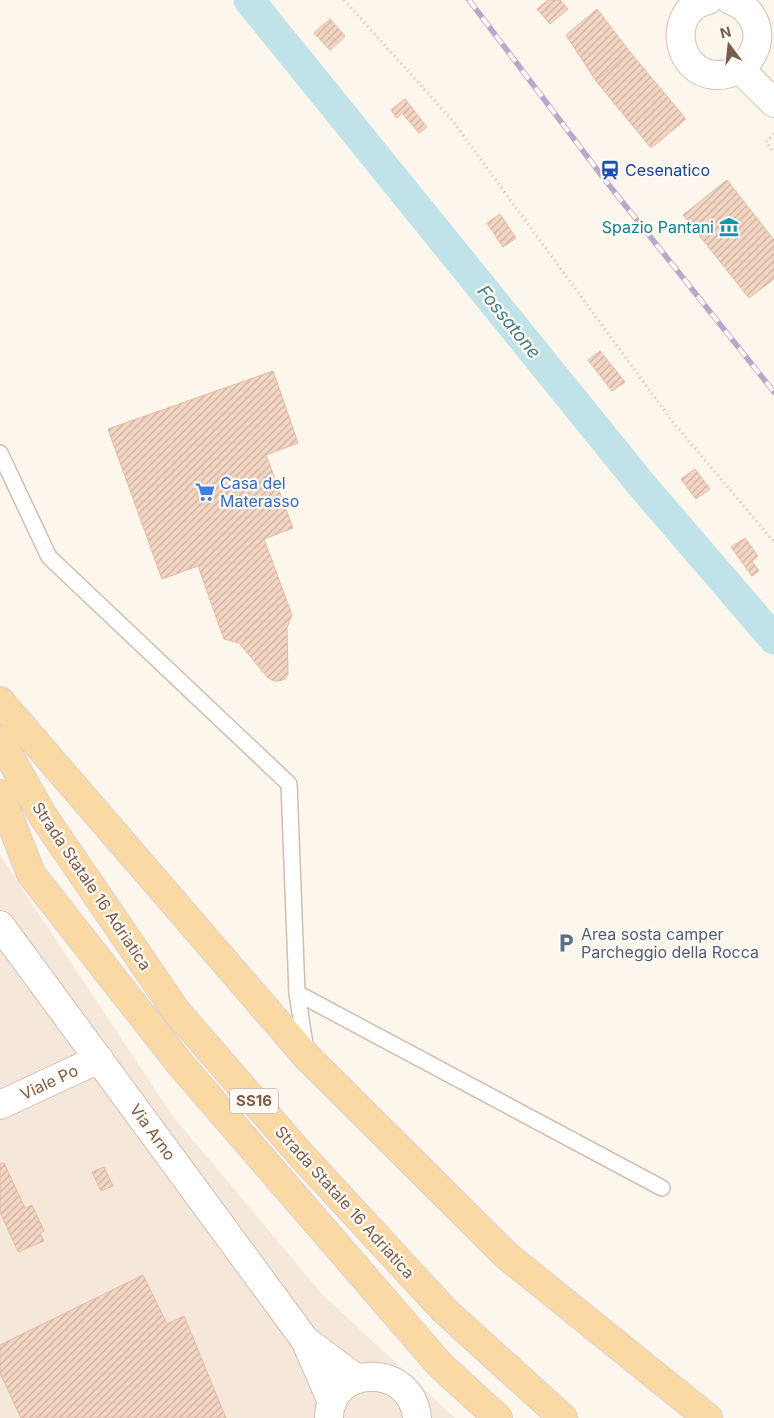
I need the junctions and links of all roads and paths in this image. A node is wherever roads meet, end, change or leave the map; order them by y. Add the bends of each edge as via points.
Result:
1 (344, 0) edge
2 (726, 2) edge
3 (740, 69) junction
4 (774, 103) edge
5 (774, 134) edge
6 (774, 153) edge
7 (0, 453) edge
8 (774, 542) edge
9 (0, 700) edge
10 (0, 740) edge
11 (0, 794) edge
12 (0, 925) edge
13 (297, 993) junction
14 (307, 1057) junction
15 (99, 1059) junction
16 (0, 1105) edge
17 (662, 1188) dead end
18 (305, 1340) junction
19 (356, 1379) junction
20 (331, 1410) edge
21 (417, 1418) edge
22 (498, 1418) edge
23 (563, 1418) edge
24 (708, 1418) edge

1 - 8 path via 452,120 672,421
2 - 3 street via 755,23 758,36 750,60
2 - 3 street via 693,7 685,18 680,43 692,65 703,72 729,74
3 - 4 street
5 - 6 path via 766,142
7 - 13 lane via 49,557 289,784
9 - 14 main road
10 - 23 main road, Strada Statale 16 Adriatica / SS16 via 43,816 176,1011 301,1155 444,1310
11 - 22 main road via 32,874 181,1065 440,1365
12 - 15 street, Via Arno
13 - 14 lane
13 - 17 lane
14 - 24 main road via 507,1256
15 - 16 street, Viale Po
15 - 18 street, Via Arno
18 - 19 street
18 - 20 street
19 - 20 street via 338,1392
19 - 21 street via 372,1376 400,1385 410,1396

